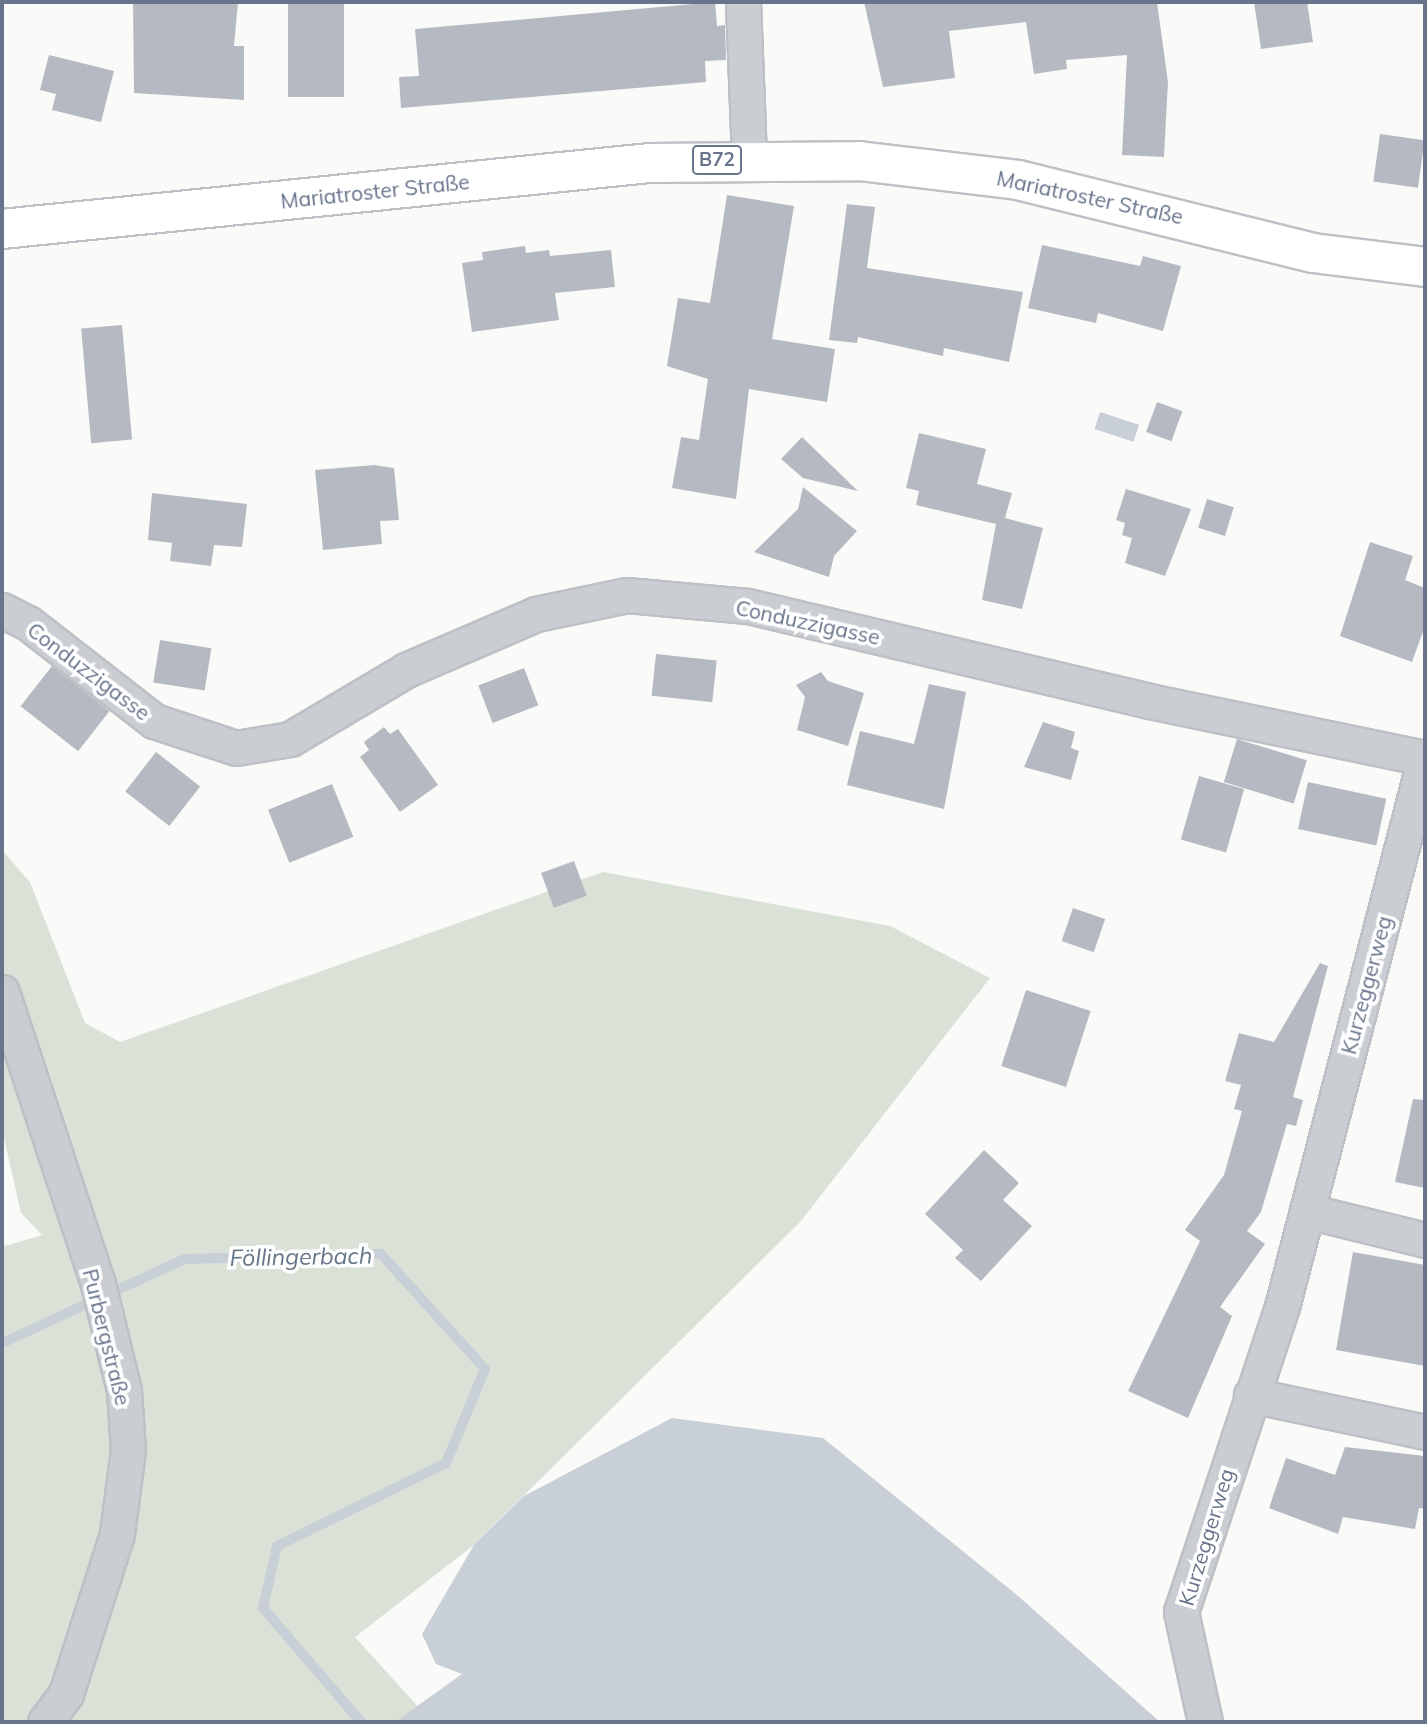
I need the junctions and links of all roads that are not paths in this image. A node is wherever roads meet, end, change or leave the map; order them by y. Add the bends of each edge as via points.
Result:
1 (743, 2) edge
2 (750, 158) junction
3 (2, 229) edge
4 (1425, 267) edge
5 (2, 610) edge
6 (1425, 758) edge
7 (2, 992) edge
8 (1307, 1211) junction
9 (1425, 1240) edge
10 (1251, 1395) junction
11 (1425, 1433) edge
12 (45, 1722) edge
13 (1205, 1722) edge

1 - 2 street
2 - 3 main road, Mariatroster Straße / B72
2 - 4 main road, Mariatroster Straße / B72 via 966,171 1119,200 1313,253
5 - 6 street, Conduzzigasse via 28,622 154,721 236,748 290,739 406,670 536,614 626,595 748,606 1150,701
6 - 8 street, Kurzeggerweg
7 - 12 street, Purbergstraße via 101,1298 127,1426 117,1534 71,1682
8 - 9 street
8 - 10 street, Kurzeggerweg
10 - 11 street
10 - 13 street, Kurzeggerweg via 1181,1612

